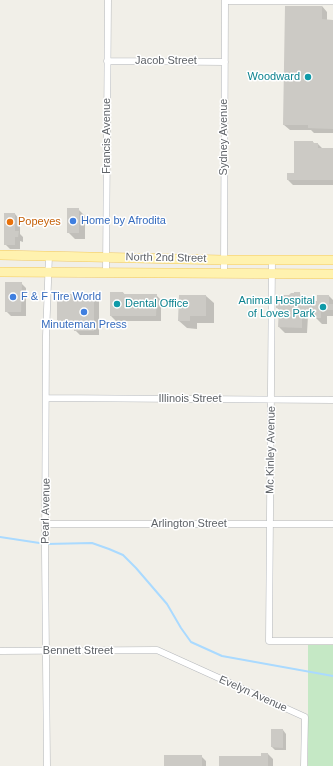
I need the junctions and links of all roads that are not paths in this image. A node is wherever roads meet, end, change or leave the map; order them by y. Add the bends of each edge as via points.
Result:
1 (108, 0) edge
2 (225, 0) edge
3 (333, 1) edge
4 (107, 61) junction
5 (225, 62) junction
6 (0, 255) edge
7 (49, 256) junction
8 (106, 257) junction
9 (224, 260) junction
10 (272, 260) junction
11 (333, 260) edge
12 (0, 272) edge
13 (106, 272) junction
14 (48, 273) junction
15 (272, 273) junction
16 (224, 274) junction
17 (333, 274) edge
18 (46, 398) junction
19 (272, 399) junction
20 (333, 400) edge
21 (46, 524) junction
22 (270, 524) junction
23 (333, 524) edge
24 (333, 641) edge
25 (157, 650) joint
26 (0, 651) edge
27 (46, 651) junction
28 (47, 766) edge
29 (304, 766) edge

1 - 4 street, Francis Avenue
2 - 3 street
2 - 5 street, Sydney Avenue
4 - 5 street, Jacob Street
4 - 8 street, Francis Avenue
5 - 9 street, Sydney Avenue
6 - 7 main road, North 2nd Street
7 - 8 main road, North 2nd Street
7 - 14 street, Pearl Avenue
8 - 9 main road, North 2nd Street
8 - 13 street, Francis Avenue
9 - 10 main road, North 2nd Street
9 - 16 street, Sydney Avenue
10 - 11 main road, North 2nd Street
10 - 15 street, Mc Kinley Avenue
12 - 14 main road, North 2nd Street
13 - 14 main road, North 2nd Street
13 - 16 main road, North 2nd Street
14 - 18 street, Pearl Avenue
15 - 16 main road, North 2nd Street
15 - 17 main road, North 2nd Street
15 - 19 street, Mc Kinley Avenue
18 - 19 street, Illinois Street
18 - 21 street, Pearl Avenue
19 - 20 street, Illinois Street
19 - 22 street, Mc Kinley Avenue
21 - 22 street, Arlington Street
21 - 27 street, Pearl Avenue
22 - 23 street, Arlington Street
22 - 24 street, Mc Kinley Avenue via 269,641
25 - 27 street, Bennett Street
25 - 29 street, Evelyn Avenue via 305,717
26 - 27 street, Bennett Street
27 - 28 street, Pearl Avenue

